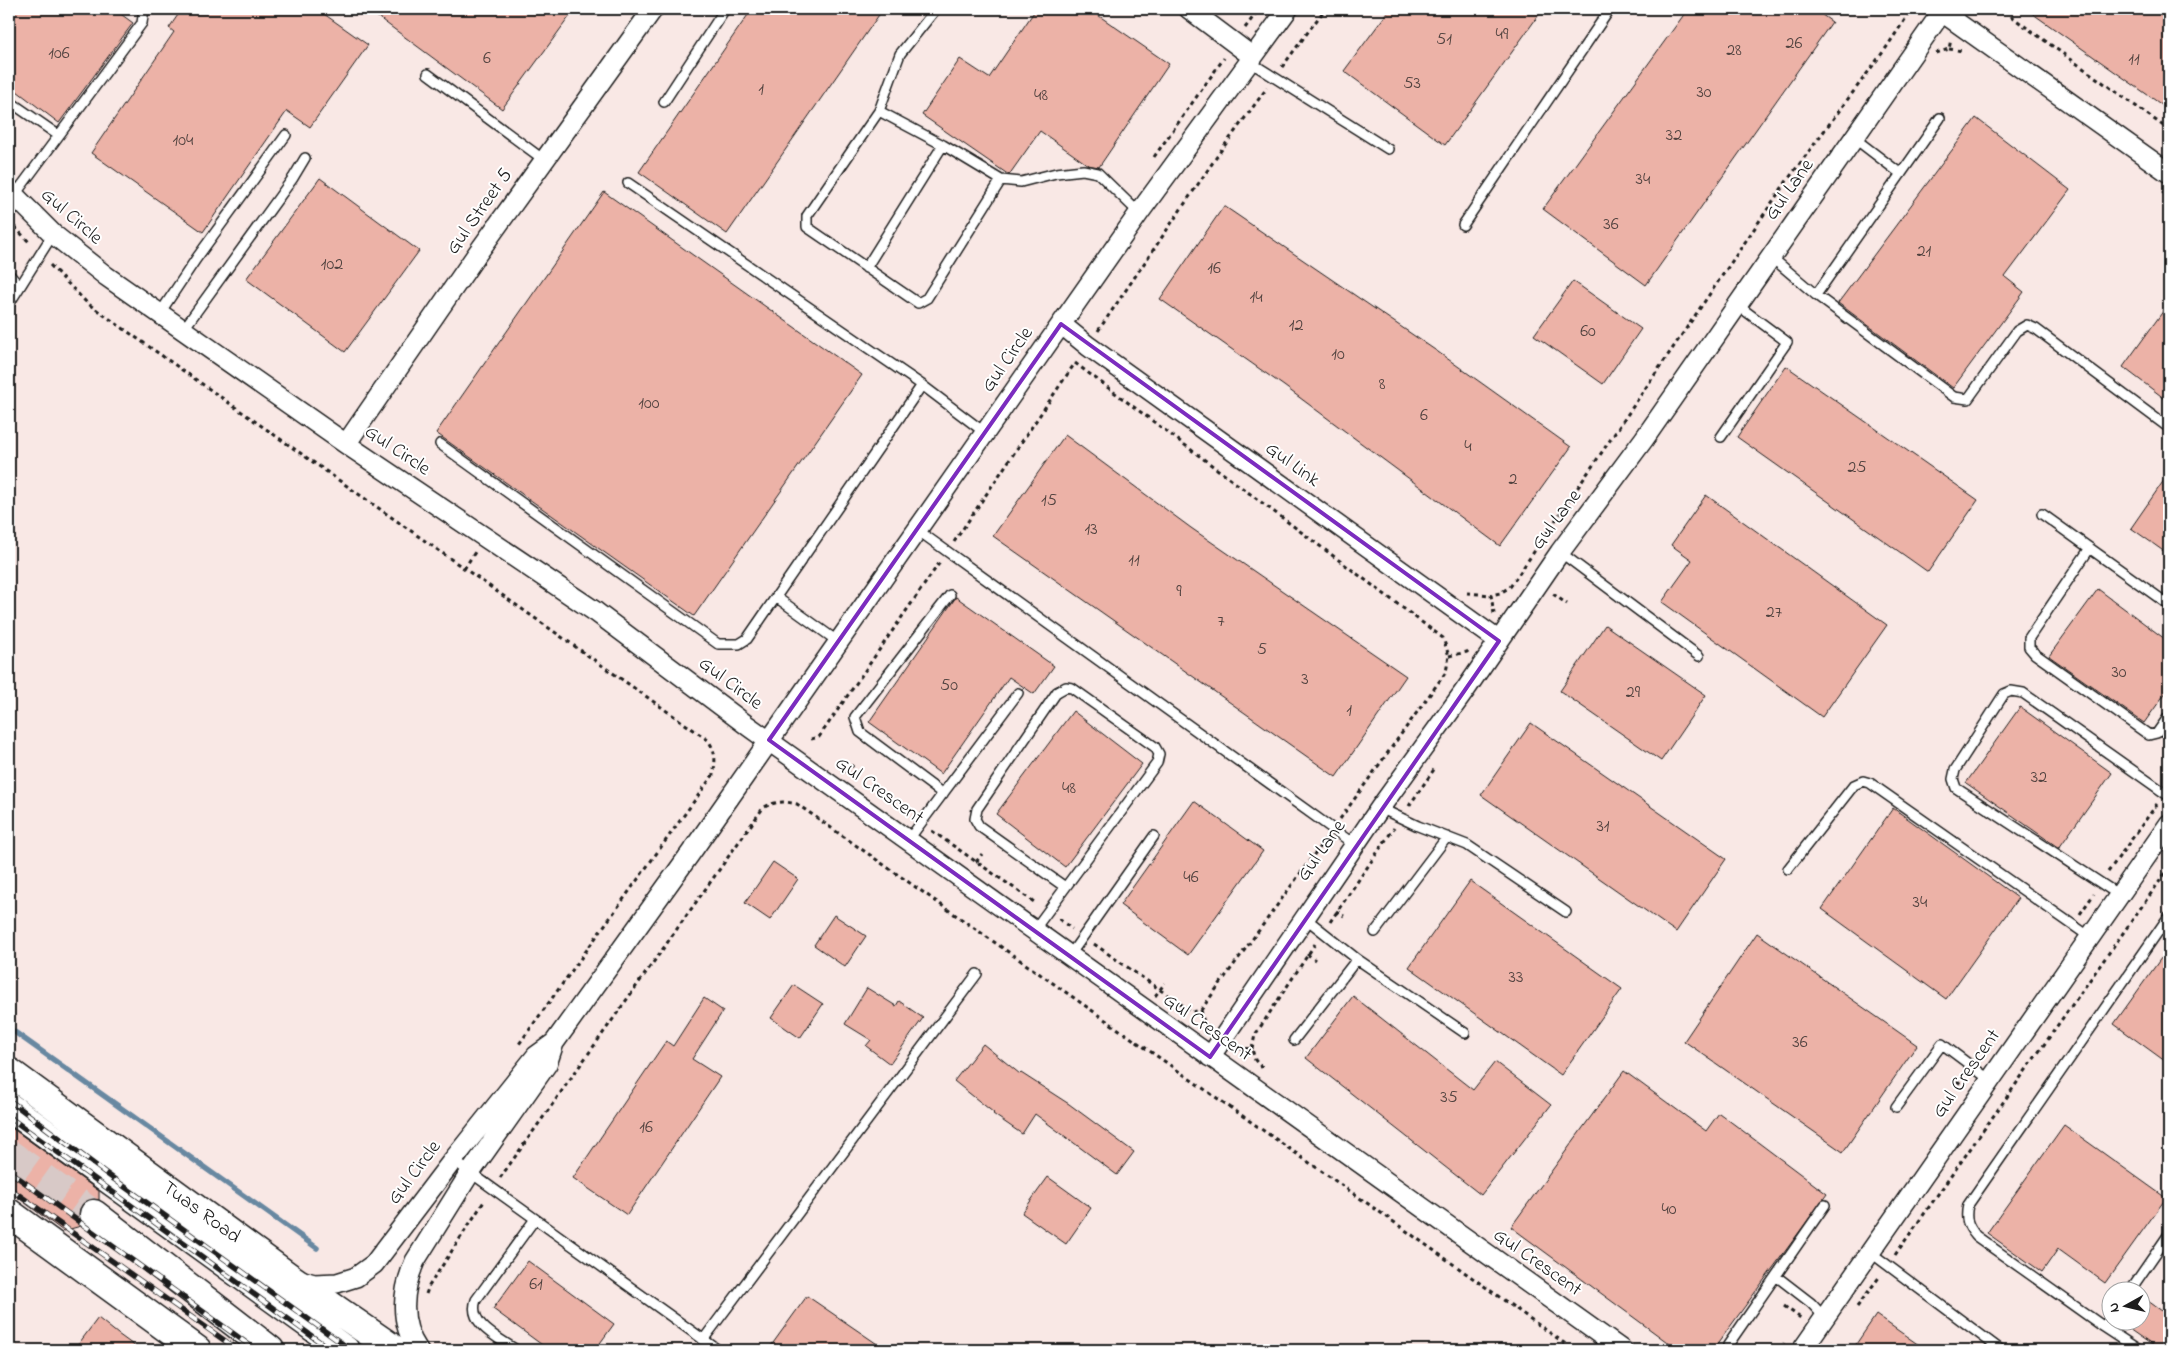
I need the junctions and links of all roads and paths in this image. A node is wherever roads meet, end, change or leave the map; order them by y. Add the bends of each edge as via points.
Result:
1 (144, 9) edge
2 (653, 9) edge
3 (725, 9) edge
4 (936, 9) edge
5 (1189, 9) edge
6 (1259, 9) edge
7 (1288, 9) edge
8 (1325, 9) edge
9 (1610, 9) edge
10 (1912, 9) edge
11 (2007, 9) edge
12 (1943, 10) edge
13 (1234, 43) junction
14 (1251, 60) junction
15 (428, 74) dead end
16 (1274, 78) junction
17 (9, 102) edge
18 (664, 102) dead end
19 (879, 111) junction
20 (1940, 118) dead end
21 (2169, 130) edge
22 (58, 135) junction
23 (286, 135) dead end
24 (1854, 138) junction
25 (943, 145) junction
26 (1388, 149) dead end
27 (305, 158) dead end
28 (544, 160) junction
29 (1152, 160) dead end
30 (2169, 173) edge
31 (1901, 174) junction
32 (1001, 180) junction
33 (628, 183) dead end
34 (11, 193) edge
35 (1139, 213) junction
36 (9, 221) edge
37 (1463, 225) dead end
38 (52, 234) junction
39 (40, 254) junction
40 (1770, 256) junction
41 (866, 268) junction
42 (9, 274) edge
43 (20, 286) junction
44 (1816, 294) junction
45 (9, 304) edge
46 (1736, 304) junction
47 (160, 313) junction
48 (1061, 324) junction
49 (183, 330) junction
50 (1088, 346) junction
51 (1075, 363) junction
52 (922, 385) junction
53 (2169, 428) edge
54 (984, 432) junction
55 (1721, 437) dead end
56 (346, 444) junction
57 (440, 444) dead end
58 (2042, 514) dead end
59 (916, 529) junction
60 (2090, 548) junction
61 (948, 551) junction
62 (1560, 552) junction
63 (950, 595) dead end
64 (776, 597) junction
65 (2169, 605) edge
66 (1483, 629) junction
67 (837, 641) junction
68 (1499, 642) junction
69 (1449, 656) junction
70 (1699, 656) dead end
71 (1018, 693) dead end
72 (2169, 716) edge
73 (811, 739) dead end
74 (769, 740) junction
75 (943, 794) junction
76 (2169, 796) edge
77 (1380, 808) junction
78 (921, 823) junction
79 (2169, 824) edge
80 (1333, 829) junction
81 (1154, 836) dead end
82 (1447, 837) junction
83 (909, 839) junction
84 (1354, 845) junction
85 (2169, 868) edge
86 (1788, 870) dead end
87 (1065, 887) junction
88 (2119, 895) junction
89 (1048, 911) junction
90 (1566, 912) dead end
91 (2169, 916) edge
92 (1304, 917) junction
93 (1034, 930) junction
94 (1375, 932) dead end
95 (1083, 936) junction
96 (2090, 937) junction
97 (1070, 955) junction
98 (1357, 959) junction
99 (977, 974) dead end
100 (1466, 1033) dead end
101 (1294, 1040) dead end
102 (554, 1043) junction
103 (514, 1051) dead end
104 (1210, 1057) junction
105 (9, 1072) edge
106 (1990, 1080) junction
107 (9, 1107) edge
108 (1896, 1107) dead end
109 (453, 1160) junction
110 (470, 1173) junction
111 (493, 1189) junction
112 (1825, 1205) dead end
113 (9, 1213) edge
114 (94, 1214) tunnel mouth
115 (535, 1219) junction
116 (2169, 1234) edge
117 (1870, 1252) junction
118 (1888, 1265) junction
119 (1776, 1276) junction
120 (289, 1277) junction
121 (2136, 1282) edge
122 (190, 1288) junction
123 (425, 1297) dead end
124 (1854, 1311) dead end
125 (1825, 1318) junction
126 (2100, 1324) edge
127 (2112, 1332) edge
128 (703, 1340) junction
129 (1728, 1345) dead end
130 (198, 1350) edge
131 (247, 1350) edge
132 (270, 1350) edge
133 (345, 1350) edge
134 (396, 1350) edge
135 (418, 1350) edge
136 (516, 1350) edge
137 (718, 1350) edge
138 (1574, 1350) edge
139 (1622, 1350) edge
140 (1802, 1350) edge
141 (2001, 1350) edge
142 (2139, 1350) edge

1 - 22 lane via 142,23
2 - 28 street, Gul Street 5
3 - 18 lane
4 - 19 lane via 900,54
5 - 13 street
6 - 13 path
7 - 14 street, Gul Circle
8 - 16 path
9 - 37 lane
10 - 66 path via 1781,190 1510,587 1491,595 1494,614
11 - 21 path via 2012,16
12 - 24 street, Gul Lane
12 - 30 street, Gul Lane
13 - 14 street
13 - 29 path
14 - 16 lane
14 - 35 street, Gul Circle
15 - 28 lane
16 - 26 lane
16 - 50 path
17 - 22 lane
19 - 25 lane
19 - 41 lane via 808,216 807,227
20 - 31 lane
22 - 34 lane
23 - 47 lane
24 - 31 lane
24 - 40 street, Gul Lane
25 - 32 lane
25 - 41 lane
27 - 49 lane
28 - 56 street, Gul Street 5
31 - 44 lane
32 - 35 lane via 1021,182 1056,173 1098,172
32 - 41 lane via 927,298 918,303
33 - 52 lane
34 - 38 street, Gul Circle
35 - 48 street, Gul Circle
36 - 39 path
38 - 39 lane
38 - 47 street, Gul Circle via 105,278
39 - 43 lane
39 - 103 path via 87,303 708,740 714,750 713,775
40 - 44 lane
40 - 46 street, Gul Lane
42 - 43 lane
43 - 45 lane
44 - 53 lane via 1954,398 1968,399 2017,331 2027,325
46 - 55 lane via 1787,342
46 - 62 street, Gul Lane via 1644,439
47 - 49 street, Gul Circle
48 - 50 street, Gul Link
48 - 54 street, Gul Circle
49 - 56 street, Gul Circle
50 - 51 path
50 - 66 street, Gul Link
51 - 61 path
51 - 69 path via 1443,638
52 - 54 lane
52 - 64 lane
54 - 59 street, Gul Circle
56 - 74 street, Gul Circle via 596,612
57 - 64 lane via 718,644 739,644 747,640
58 - 60 lane
59 - 61 lane
59 - 67 street, Gul Circle
60 - 65 lane
60 - 72 lane via 2029,638 2029,647 2149,735 2157,733
61 - 73 path via 820,737
61 - 80 lane
62 - 68 street, Gul Lane
62 - 70 lane
63 - 75 lane via 855,717 860,732
64 - 67 lane
66 - 68 street, Gul Link
66 - 69 path via 1467,652
67 - 74 street, Gul Circle
68 - 77 street, Gul Lane
69 - 80 path via 1446,672
71 - 75 lane
74 - 83 street, Gul Crescent
74 - 102 street, Gul Circle
75 - 78 lane
76 - 88 lane via 2023,693 2004,694 1955,770 1956,788
77 - 82 lane
77 - 84 street, Gul Lane
78 - 83 lane
78 - 89 path
79 - 88 street, Gul Crescent
80 - 84 lane
80 - 95 path via 1201,1010 1192,1012
81 - 95 lane
82 - 90 lane via 1467,845
82 - 94 lane
83 - 93 street, Gul Crescent
84 - 92 street, Gul Lane
85 - 118 path
86 - 96 lane via 1854,785 1863,781
87 - 87 lane via 1157,762 1159,754 1155,747 1072,688 1066,687 1057,692 975,815 979,826
87 - 89 lane
88 - 96 street, Gul Crescent
89 - 93 lane
89 - 95 path
91 - 126 lane via 1968,1205 1966,1215 1968,1226 1976,1236
92 - 98 lane
92 - 104 street, Gul Lane
93 - 97 street, Gul Crescent
95 - 97 lane
96 - 106 street, Gul Crescent
97 - 104 street, Gul Crescent
98 - 100 lane
98 - 101 lane
99 - 128 lane
102 - 109 street, Gul Circle via 536,1056
102 - 110 street, Gul Circle via 547,1064
104 - 139 street, Gul Crescent
105 - 120 main road, Tuas Road
106 - 108 lane via 1942,1044
106 - 117 street, Gul Crescent
107 - 133 main road, Tuas Road
109 - 110 lane
109 - 120 street, Gul Circle via 374,1264 360,1275 324,1284
110 - 111 lane
110 - 135 street, Gul Circle via 409,1276 404,1317 411,1340
111 - 115 lane
111 - 123 path
111 - 138 path via 763,808 784,802 797,804 813,815
112 - 119 lane
113 - 130 main road
114 - 122 main road
115 - 128 lane
115 - 136 lane via 476,1300 473,1309 480,1325
116 - 121 lane
117 - 118 lane
117 - 125 street, Gul Crescent
118 - 124 path
118 - 141 lane
119 - 125 lane
119 - 129 lane
120 - 134 main road, Tuas Road
122 - 131 main road via 202,1318
122 - 132 main road
125 - 140 street, Gul Crescent
127 - 142 lane
128 - 137 lane

